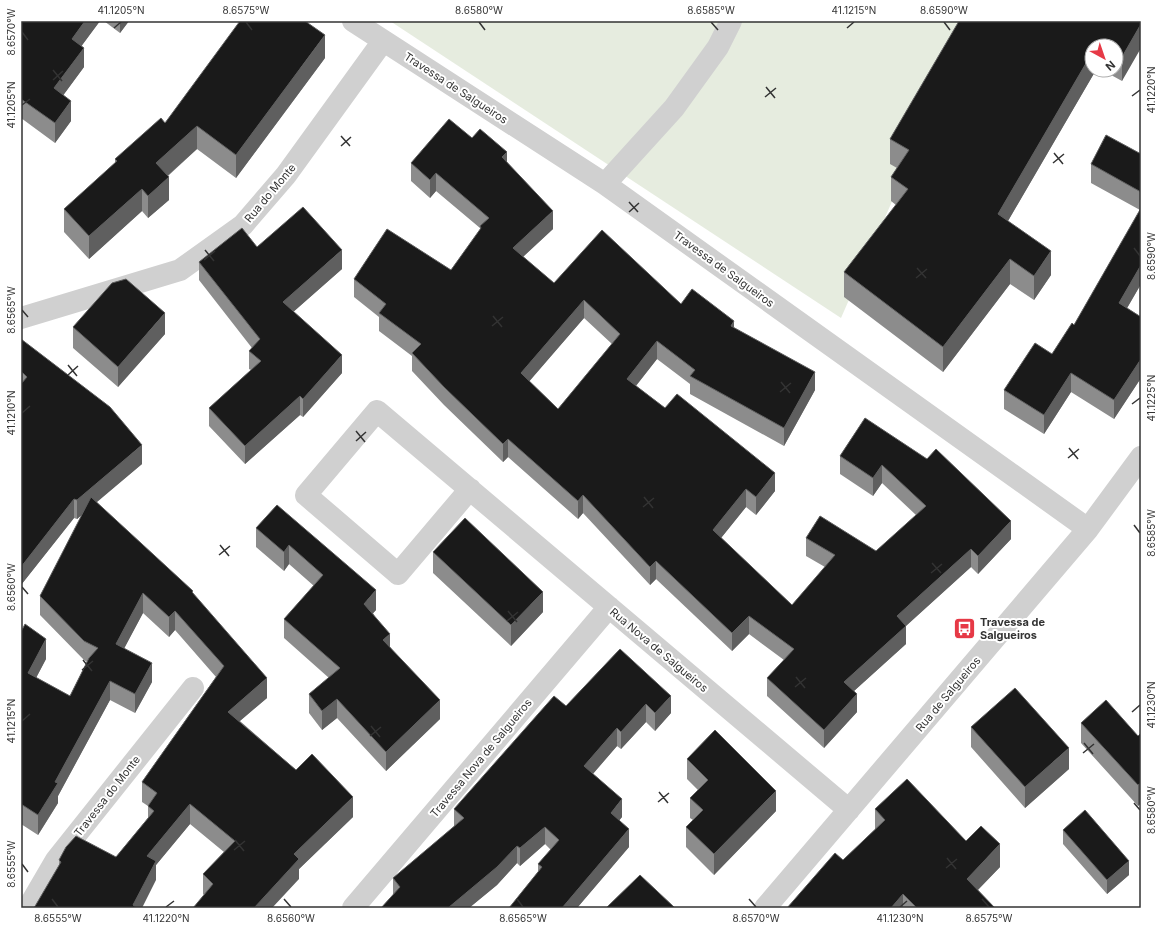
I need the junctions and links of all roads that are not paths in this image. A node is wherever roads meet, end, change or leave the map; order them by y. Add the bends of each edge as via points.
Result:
1 (353, 21) edge
2 (731, 21) edge
3 (383, 40) junction
4 (605, 184) junction
5 (21, 318) edge
6 (1141, 457) edge
7 (470, 489) junction
8 (1088, 529) junction
9 (609, 607) junction
10 (193, 688) dead end
11 (849, 810) junction
12 (28, 908) edge
13 (353, 908) edge
14 (765, 908) edge

1 - 3 street, Travessa de Salgueiros
2 - 4 street via 718,47 674,108
3 - 4 street, Travessa de Salgueiros
3 - 5 street, Rua do Monte via 286,175 243,225 180,270
4 - 8 street, Travessa de Salgueiros
6 - 8 street, Rua de Salgueiros
7 - 7 street, Rua Nova de Salgueiros via 377,411 306,495 398,574
7 - 9 street, Rua Nova de Salgueiros
8 - 11 street, Rua de Salgueiros
9 - 11 street, Rua Nova de Salgueiros
9 - 13 street, Travessa Nova de Salgueiros
10 - 12 street, Travessa do Monte via 56,860
11 - 14 street, Rua de Salgueiros

